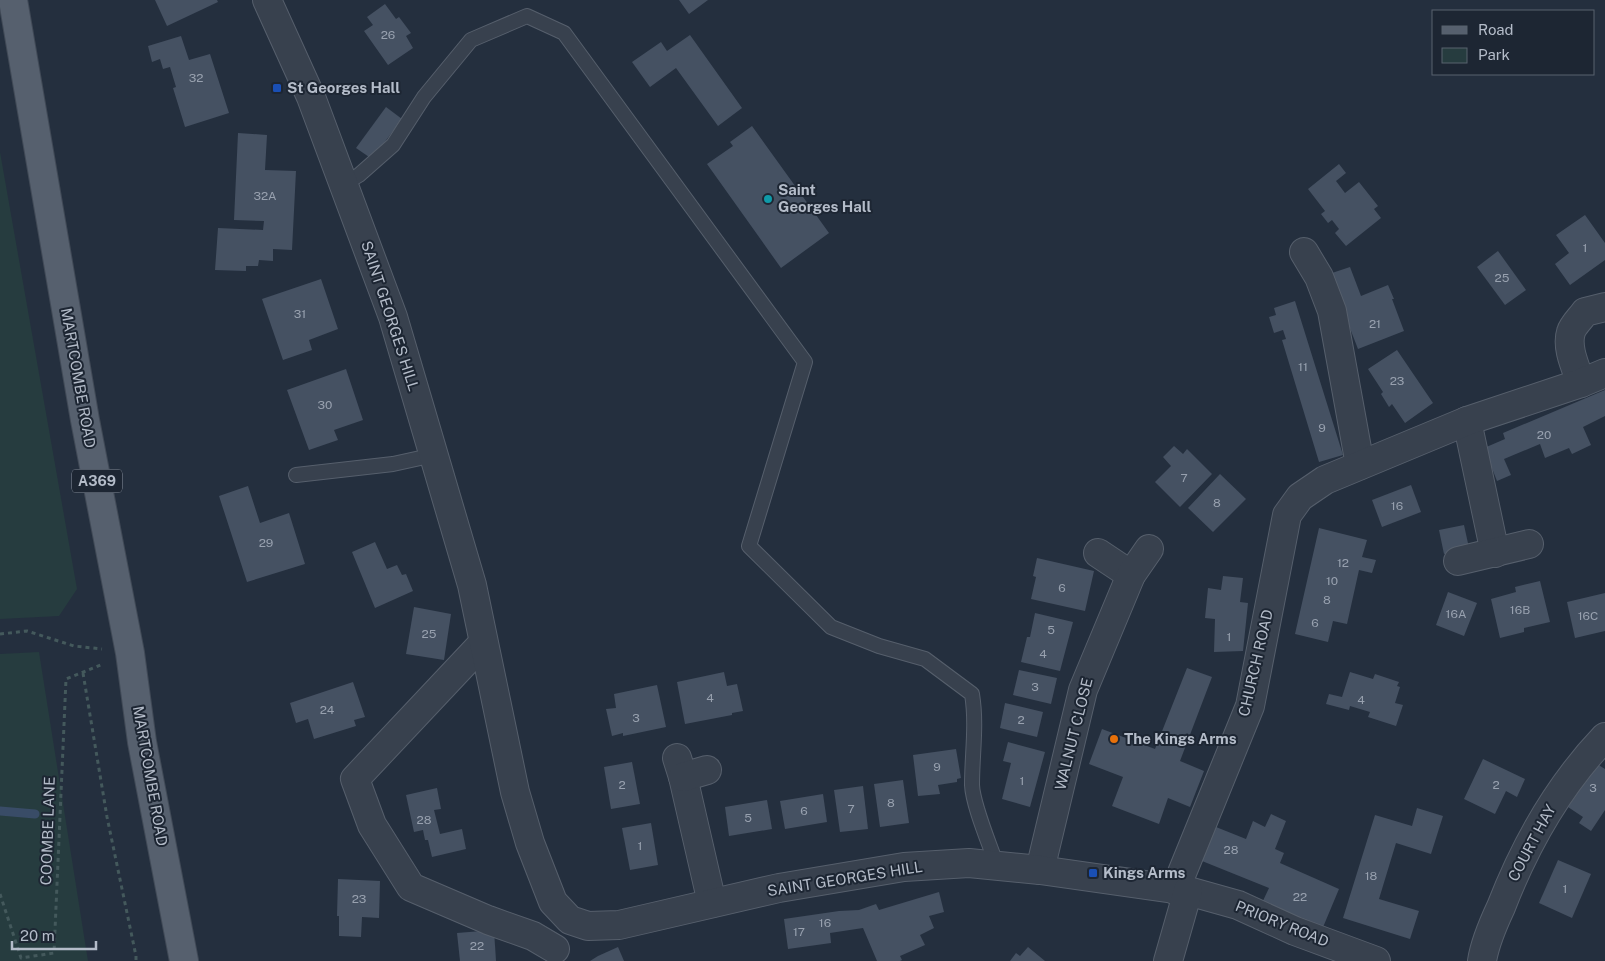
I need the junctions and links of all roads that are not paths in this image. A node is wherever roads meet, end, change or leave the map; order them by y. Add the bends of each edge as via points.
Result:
1 (13, 0) edge
2 (267, 0) edge
3 (344, 184) junction
4 (1304, 252) dead end
5 (1605, 307) edge
6 (1593, 378) edge
7 (1467, 421) junction
8 (434, 456) junction
9 (1360, 465) junction
10 (296, 475) dead end
11 (1529, 544) dead end
12 (1149, 549) dead end
13 (1098, 552) dead end
14 (1495, 553) junction
15 (1458, 561) dead end
16 (1131, 575) junction
17 (484, 642) junction
18 (1605, 737) edge
19 (689, 768) dead end
20 (997, 866) junction
21 (1040, 870) junction
22 (1182, 891) junction
23 (712, 903) junction
24 (570, 920) junction
25 (550, 955) edge
26 (184, 961) edge
27 (1168, 961) edge
28 (1376, 961) edge
29 (1482, 961) edge

1 - 26 main road, MARTCOMBE ROAD / A369 via 85,420 130,653 142,742
2 - 3 street, SAINT GEORGES HILL via 311,97
3 - 8 street, SAINT GEORGES HILL via 395,322
3 - 20 lane via 393,145 424,97 471,40 527,16 564,33 805,362 749,546 831,628 925,659 972,694 976,714 972,787
4 - 9 street via 1319,277 1332,311
5 - 6 street via 1585,312 1571,331 1572,357
6 - 7 street, CHURCH ROAD
7 - 9 street, CHURCH ROAD
7 - 14 street
8 - 10 lane
8 - 17 street, SAINT GEORGES HILL via 472,585
9 - 22 street, CHURCH ROAD via 1325,480 1300,497 1287,515 1250,706
11 - 14 street
12 - 16 street, WALNUT CLOSE
13 - 16 street
14 - 15 street
16 - 21 street, WALNUT CLOSE via 1082,690
17 - 24 street, SAINT GEORGES HILL via 515,792 530,843 553,902
17 - 25 street via 355,779 372,825 411,887 533,936
18 - 29 street, COURT HAY via 1590,752 1545,814 1512,877
19 - 23 street
20 - 21 street, SAINT GEORGES HILL
20 - 23 street, SAINT GEORGES HILL via 969,863 904,867
21 - 22 street, SAINT GEORGES HILL
22 - 27 street, CHURCH ROAD
22 - 28 street, PRIORY ROAD via 1238,905 1295,931
23 - 24 street, SAINT GEORGES HILL via 619,925 588,926
24 - 25 street

